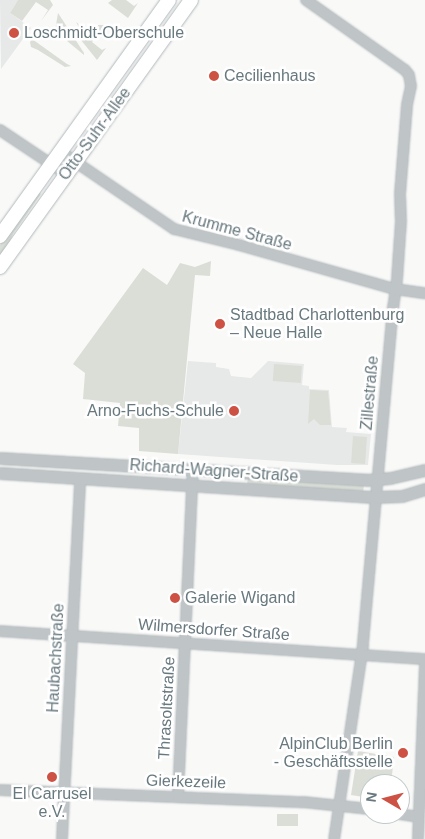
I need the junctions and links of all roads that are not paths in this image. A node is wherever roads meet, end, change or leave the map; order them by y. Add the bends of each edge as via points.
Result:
1 (169, 0) edge
2 (191, 0) edge
3 (306, 0) edge
4 (0, 130) edge
5 (61, 152) junction
6 (75, 161) junction
7 (53, 164) junction
8 (66, 174) junction
9 (0, 236) edge
10 (0, 267) edge
11 (395, 290) junction
12 (425, 293) edge
13 (0, 458) edge
14 (425, 470) edge
15 (193, 471) junction
16 (0, 473) edge
17 (80, 478) junction
18 (378, 480) junction
19 (192, 486) junction
20 (425, 488) edge
21 (376, 497) junction
22 (0, 631) edge
23 (72, 635) junction
24 (186, 644) junction
25 (362, 656) junction
26 (425, 659) edge
27 (425, 664) edge
28 (0, 790) edge
29 (64, 792) junction
30 (178, 796) junction
31 (340, 804) junction
32 (360, 807) edge
33 (410, 816) edge
34 (418, 817) junction
35 (62, 839) edge
36 (334, 839) edge
37 (418, 839) edge

1 - 5 main road, Otto-Suhr-Allee
2 - 6 main road, Otto-Suhr-Allee
3 - 11 street, Zillestraße via 409,76 411,86 400,194 402,221
4 - 7 street
5 - 6 street, Krumme Straße
5 - 7 main road, Otto-Suhr-Allee
6 - 8 main road, Otto-Suhr-Allee
6 - 11 street, Krumme Straße via 174,230 239,245
7 - 8 street
7 - 9 main road, Otto-Suhr-Allee
8 - 10 main road, Otto-Suhr-Allee
11 - 12 street, Krumme Straße
11 - 18 street, Zillestraße
13 - 15 street, Richard-Wagner-Straße
14 - 18 street, Richard-Wagner-Straße
15 - 18 street, Richard-Wagner-Straße
15 - 19 street, Thrasoltstraße
16 - 17 street, Richard-Wagner-Straße
17 - 19 street, Richard-Wagner-Straße
17 - 23 street, Haubachstraße
18 - 21 street, Zillestraße
19 - 21 street, Richard-Wagner-Straße
19 - 24 street, Thrasoltstraße
20 - 21 street, Richard-Wagner-Straße via 402,496
21 - 25 street, Zillestraße
22 - 23 street, Wilmersdorfer Straße
23 - 24 street, Wilmersdorfer Straße
23 - 29 street, Haubachstraße
24 - 25 street, Wilmersdorfer Straße
24 - 30 street, Thrasoltstraße
25 - 26 street, Wilmersdorfer Straße
25 - 31 street, Zillestraße
27 - 34 street
28 - 29 street, Gierkezeile
29 - 30 street, Gierkezeile
29 - 35 street, Haubachstraße
30 - 31 street, Gierkezeile
31 - 32 street, Gierkezeile
31 - 36 street, Zillestraße
33 - 34 street
34 - 37 street

